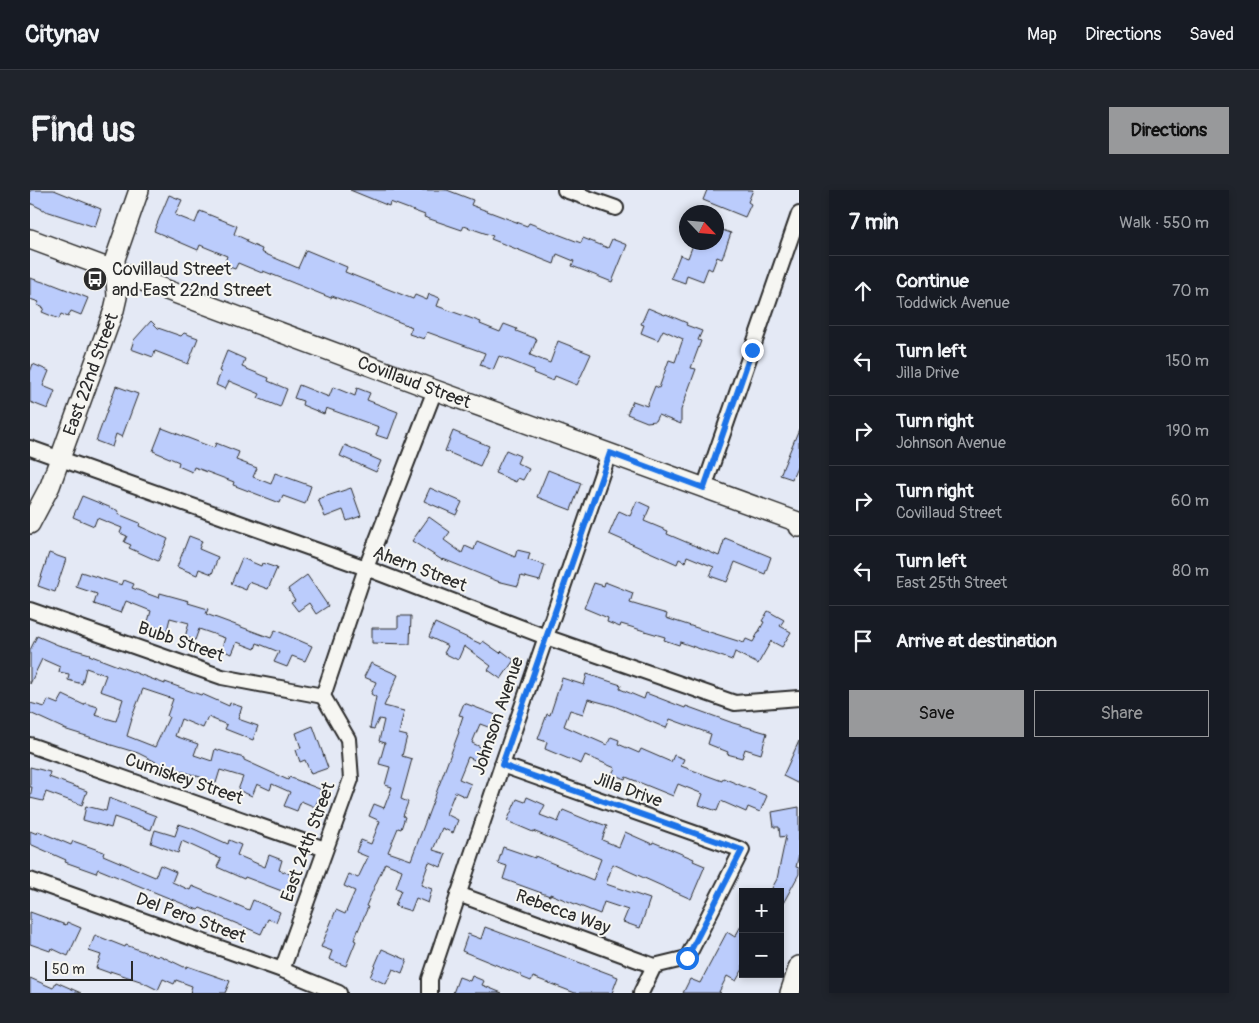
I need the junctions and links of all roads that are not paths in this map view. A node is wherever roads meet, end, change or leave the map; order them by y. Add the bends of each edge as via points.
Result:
1 (139, 190) edge
2 (566, 190) edge
3 (616, 208) dead end
4 (799, 214) edge
5 (30, 239) edge
6 (114, 270) junction
7 (435, 390) junction
8 (30, 448) edge
9 (610, 453) junction
10 (60, 459) junction
11 (704, 488) junction
12 (799, 522) edge
13 (30, 524) edge
14 (799, 527) edge
15 (366, 568) junction
16 (30, 610) edge
17 (546, 637) junction
18 (323, 696) junction
19 (799, 698) edge
20 (30, 745) edge
21 (502, 765) junction
22 (325, 849) junction
23 (30, 880) edge
24 (458, 894) junction
25 (654, 966) junction
26 (799, 966) edge
27 (282, 970) junction
28 (339, 993) edge
29 (430, 993) edge
30 (641, 993) edge
31 (790, 993) edge

1 - 6 street, East 22nd Street via 118,248
2 - 3 street
4 - 11 street
5 - 6 street, Covillaud Street
6 - 7 street, Covillaud Street
6 - 10 street, East 22nd Street via 117,296 114,310
7 - 9 street, Covillaud Street
7 - 15 street
8 - 10 street, Ahern Street
9 - 11 street, Covillaud Street
9 - 17 street, Johnson Avenue
10 - 13 street, East 22nd Street via 44,500
10 - 15 street, Ahern Street
11 - 12 street, Covillaud Street
12 - 14 street
15 - 17 street, Ahern Street
15 - 18 street
16 - 18 street, Bubb Street via 222,677
17 - 19 street, Ahern Street via 735,703
17 - 21 street, Johnson Avenue
18 - 22 street, East 24th Street via 348,739 351,779
20 - 22 street, Cumiskey Street
21 - 24 street, Johnson Avenue
21 - 25 street, Jilla Drive via 742,850 687,958
22 - 27 street, East 24th Street
23 - 27 street, Del Pero Street
24 - 25 street, Rebecca Way
24 - 29 street, Johnson Avenue via 430,979
25 - 30 street
26 - 31 street
27 - 28 street, Del Pero Street

